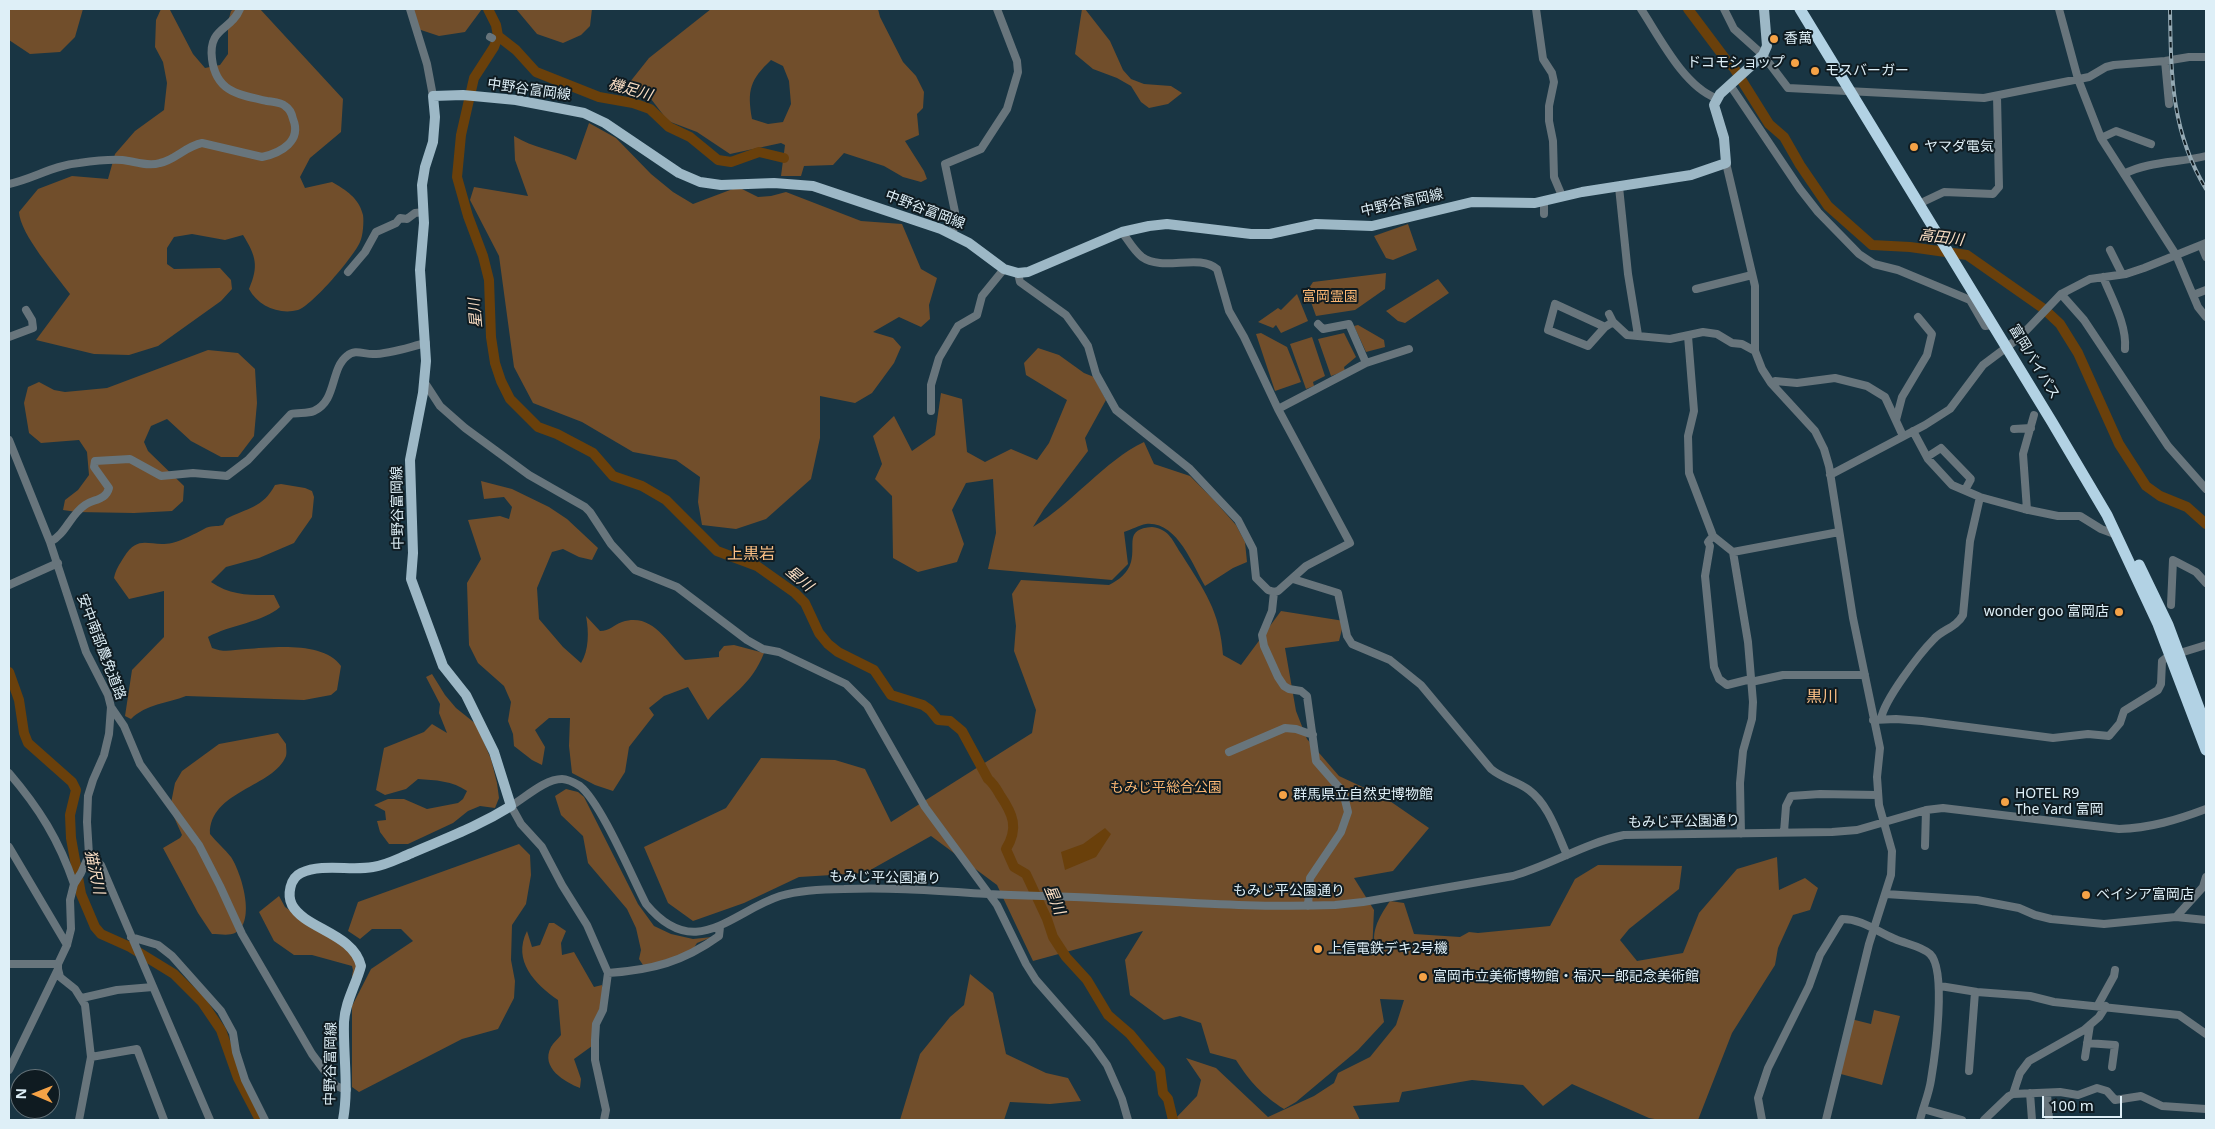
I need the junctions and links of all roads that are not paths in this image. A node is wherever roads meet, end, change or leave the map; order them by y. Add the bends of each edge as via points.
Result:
1 (240, 9) edge
2 (410, 9) edge
3 (996, 9) edge
4 (1536, 9) edge
5 (1642, 9) edge
6 (1724, 9) edge
7 (1764, 9) edge
8 (1800, 9) edge
9 (1808, 9) edge
10 (2059, 9) edge
11 (1763, 56) junction
12 (2206, 56) edge
13 (2165, 61) junction
14 (2078, 80) junction
15 (1731, 85) junction
16 (1855, 92) junction
17 (433, 96) junction
18 (1997, 96) junction
19 (1716, 98) junction
20 (2169, 104) dead end
21 (2101, 138) junction
22 (2151, 144) dead end
23 (2206, 156) edge
24 (1726, 164) junction
25 (2124, 174) junction
26 (9, 184) edge
27 (1619, 187) junction
28 (1562, 196) junction
29 (1926, 200) junction
30 (1544, 201) junction
31 (424, 212) junction
32 (1544, 214) dead end
33 (1122, 232) junction
34 (953, 233) junction
35 (2203, 244) edge
36 (2110, 250) dead end
37 (2176, 255) junction
38 (2206, 257) edge
39 (1004, 269) junction
40 (348, 272) dead end
41 (1018, 273) junction
42 (2122, 274) junction
43 (1752, 275) junction
44 (2103, 277) junction
45 (1696, 289) dead end
46 (2206, 290) edge
47 (2059, 295) junction
48 (2193, 295) junction
49 (26, 310) dead end
50 (1609, 314) dead end
51 (2206, 316) edge
52 (1918, 317) dead end
53 (1994, 321) junction
54 (1613, 322) junction
55 (1318, 324) dead end
56 (1606, 327) junction
57 (1638, 335) junction
58 (1688, 336) junction
59 (9, 337) edge
60 (426, 343) junction
61 (2009, 345) junction
62 (1409, 349) dead end
63 (2125, 349) dead end
64 (1755, 351) junction
65 (1366, 363) junction
66 (425, 383) junction
67 (1771, 383) junction
68 (1278, 409) junction
69 (931, 411) dead end
70 (2034, 415) dead end
71 (1896, 420) junction
72 (2014, 428) dead end
73 (2031, 428) junction
74 (1913, 431) junction
75 (1903, 436) junction
76 (9, 440) edge
77 (1927, 457) junction
78 (1830, 475) junction
79 (2206, 489) edge
80 (1965, 490) junction
81 (1980, 497) junction
82 (2027, 510) junction
83 (1839, 532) junction
84 (2117, 535) junction
85 (1714, 536) junction
86 (50, 542) junction
87 (1733, 552) junction
88 (58, 563) junction
89 (1293, 579) junction
90 (2206, 583) edge
91 (9, 585) edge
92 (1274, 592) junction
93 (2170, 605) dead end
94 (2206, 646) edge
95 (2174, 654) junction
96 (1865, 674) junction
97 (1751, 682) junction
98 (111, 707) junction
99 (1877, 719) junction
100 (2206, 727) edge
101 (1313, 735) junction
102 (2206, 750) edge
103 (1229, 752) dead end
104 (9, 773) edge
105 (1877, 794) junction
106 (512, 806) junction
107 (2206, 809) edge
108 (1926, 810) junction
109 (1884, 822) junction
110 (1784, 832) junction
111 (1741, 834) junction
112 (9, 846) edge
113 (1925, 846) dead end
114 (88, 854) junction
115 (1567, 855) junction
116 (2206, 877) edge
117 (74, 884) junction
118 (990, 894) junction
119 (1886, 894) junction
120 (1308, 906) junction
121 (2176, 917) junction
122 (2206, 920) edge
123 (720, 927) junction
124 (1874, 928) junction
125 (131, 937) junction
126 (68, 945) junction
127 (9, 964) edge
128 (58, 967) junction
129 (2115, 970) dead end
130 (608, 972) junction
131 (1940, 986) junction
132 (153, 987) junction
133 (1975, 992) junction
134 (82, 998) junction
135 (2102, 1006) junction
136 (2090, 1024) junction
137 (2206, 1034) edge
138 (2087, 1043) junction
139 (91, 1057) junction
140 (2085, 1057) dead end
141 (2112, 1067) dead end
142 (9, 1070) edge
143 (1969, 1071) dead end
144 (347, 1090) junction
145 (2030, 1093) junction
146 (2013, 1094) junction
147 (2047, 1094) junction
148 (1923, 1109) junction
149 (2206, 1109) edge
150 (2050, 1119) edge
151 (79, 1120) edge
152 (164, 1120) edge
153 (210, 1120) edge
154 (265, 1120) edge
155 (343, 1120) edge
156 (604, 1120) edge
157 (1128, 1120) edge
158 (1762, 1120) edge
159 (1826, 1120) edge
160 (1920, 1120) edge
161 (1962, 1120) edge
162 (1984, 1120) edge
163 (2032, 1120) edge

1 - 26 street via 215,36 212,52 216,74 228,90 285,105 296,126 295,136 289,144 262,156 202,144 158,164 122,160 60,165
2 - 17 street
3 - 34 street via 1018,62 1018,72 1007,109 982,149 945,164 955,218
4 - 28 street via 1543,59 1552,72 1554,82 1549,121 1554,177
5 - 19 street via 1696,88
6 - 11 street via 1734,29
7 - 11 main road via 1767,46
8 - 16 highway, 富岡バイパス
9 - 16 highway, 富岡バイパス
10 - 14 street
11 - 15 main road
11 - 16 street via 1788,88
12 - 13 street
13 - 14 street via 2114,65
13 - 20 street
14 - 18 street
14 - 21 street
15 - 19 main road
15 - 53 street via 1800,189 1859,254 1874,264 1898,270 1970,300 1985,326
16 - 18 street via 1962,98
16 - 29 highway, 富岡バイパス
16 - 53 highway, 富岡バイパス via 1935,231
17 - 31 main road, 中野谷富岡線 via 436,117 423,176
17 - 34 main road, 中野谷富岡線 via 523,101 584,113 605,123 679,173 700,182 813,186
18 - 29 street via 1999,187 1993,194 1944,192
19 - 24 main road via 1714,105 1724,138
21 - 22 street via 2116,131
21 - 25 street
23 - 25 street via 2138,168
24 - 27 main road, 中野谷富岡線 via 1690,175
24 - 43 street
25 - 37 street
27 - 28 main road, 中野谷富岡線
27 - 57 street
28 - 30 main road, 中野谷富岡線
29 - 53 highway, 富岡バイパス
30 - 32 street
30 - 33 main road, 中野谷富岡線 via 1524,204 1472,202 1372,226 1316,224 1270,234 1167,224
31 - 40 street via 415,213 407,219 400,218 376,232
31 - 60 main road, 中野谷富岡線 via 420,270
33 - 41 main road, 中野谷富岡線 via 1044,266
33 - 68 street via 1139,254 1150,261 1207,264 1217,269 1229,311
34 - 39 main road, 中野谷富岡線
35 - 37 street
35 - 38 street
36 - 42 street
37 - 42 street
37 - 48 street
39 - 41 main road, 中野谷富岡線
39 - 69 street via 982,296 976,315 958,326 939,358 931,385
41 - 92 street via 1020,282 1066,315 1082,337 1116,410 1190,469 1238,520 1253,549 1256,578
42 - 44 street
43 - 45 street
43 - 64 street via 1756,305
44 - 47 street via 2090,279
44 - 63 street via 2120,318
46 - 48 street
47 - 61 street
47 - 79 street via 2093,334 2168,446
48 - 51 street
49 - 59 street via 33,328
50 - 54 street
52 - 71 street via 1932,334 1927,356 1902,397
53 - 61 highway, 富岡バイパス
54 - 56 street
54 - 57 street via 1627,335
55 - 65 street via 1323,329 1349,324
56 - 56 street via 1588,346 1548,330 1555,304
57 - 58 street
58 - 64 street via 1703,332 1718,334 1732,344 1742,344
58 - 85 street via 1694,411 1688,436 1689,473
60 - 66 main road, 中野谷富岡線
60 - 86 street via 374,354 353,352 347,355 340,364 330,395 318,408 291,414 248,460 227,476 193,473 161,476 130,459 95,461 94,467 107,484 108,492 86,505 63,533
61 - 74 street via 1983,365 1950,409
61 - 84 highway, 富岡バイパス
61 - 95 highway, 富岡バイパス via 2112,512 2168,625
62 - 65 street
64 - 67 street
65 - 68 street
66 - 106 main road, 中野谷富岡線 via 410,460 412,586 443,666 466,695 494,752
66 - 118 street via 440,406 465,428 529,475 585,507 611,544 635,570 677,587 747,640 846,684 867,705 925,807
67 - 71 street via 1835,378 1867,386 1885,397
67 - 78 street via 1815,431 1824,449
68 - 89 street via 1350,543 1306,566
70 - 73 street
71 - 75 street
72 - 73 street
73 - 82 street via 2023,454
74 - 75 street
74 - 77 street
75 - 78 street
76 - 86 street, 安中南部農免道路
77 - 80 street via 1952,485
77 - 80 street via 1941,448 1971,479
78 - 83 street
80 - 81 street
81 - 82 street
81 - 99 street via 1970,541 1963,615 1956,624 1934,638 1908,669
82 - 84 street via 2080,516
83 - 87 street
83 - 96 street
84 - 95 highway, 富岡バイパス
85 - 87 street
85 - 97 street via 1708,542 1705,576 1714,667 1719,679 1727,684
86 - 88 street, 安中南部農免道路
87 - 97 street via 1748,642
88 - 91 street
88 - 98 street, 安中南部農免道路 via 86,652
89 - 92 street
89 - 115 street via 1338,593 1347,636 1352,644 1390,660 1421,685 1491,769 1528,789 1539,799
90 - 93 street via 2196,572 2173,560
92 - 101 street via 1272,611 1262,635 1264,646 1284,686 1307,696
94 - 95 street
95 - 99 street via 2162,661 2158,690 2124,711 2120,723 2109,736 2088,734 2053,738 1922,721
95 - 100 highway, 富岡バイパス
95 - 102 highway, 富岡バイパス
96 - 97 street via 1783,675
96 - 99 street
97 - 111 street via 1752,719 1743,751 1740,783
98 - 114 street, 安中南部農免道路 via 104,755 88,796
98 - 144 street via 124,726 140,764 199,845 242,934 312,1054 336,1086
99 - 105 street via 1880,748
101 - 103 street via 1285,728
101 - 120 street via 1316,761 1343,792 1348,812 1341,832 1310,878
104 - 117 street via 53,832
105 - 109 street
105 - 110 street via 1791,796 1786,806
106 - 123 street, もみじ平公園通り via 549,782 560,779 580,786 594,805 652,911 680,929 708,931
106 - 130 street via 521,824 542,847 587,925
106 - 144 main road, 中野谷富岡線 via 483,824 396,861 373,867 310,870 300,873 292,882 289,890 293,907 359,956 361,966 344,1022
107 - 108 street, もみじ平公園通り via 2156,826 2119,829 1957,808
108 - 109 street, もみじ平公園通り
108 - 113 street
109 - 110 street, もみじ平公園通り via 1849,830
109 - 119 street via 1892,850
110 - 111 street, もみじ平公園通り
111 - 115 street, もみじ平公園通り via 1624,835 1592,843
112 - 126 street
114 - 117 street, 安中南部農免道路 via 82,873
114 - 125 street via 101,865
115 - 120 street, もみじ平公園通り via 1513,876 1363,902
116 - 121 street via 2203,887
117 - 126 street, 安中南部農免道路
118 - 120 street, もみじ平公園通り
118 - 123 street, もみじ平公園通り via 895,888 817,890 773,899
118 - 157 street via 1036,980 1107,1065
119 - 121 street via 1977,900 2019,908 2051,919 2104,924
119 - 124 street
121 - 122 street
123 - 130 street via 719,936 680,960 645,970
124 - 131 street via 1929,953 1936,962
124 - 158 street via 1859,921 1842,919 1823,949 1768,1068 1758,1098
124 - 159 street
125 - 132 street
125 - 154 street via 158,945 172,956 221,1011 233,1033 245,1080
126 - 128 street, 安中南部農免道路
127 - 128 street
128 - 134 street via 60,977
128 - 142 street, 安中南部農免道路
129 - 135 street
130 - 156 street via 595,1040 595,1060 606,1110
131 - 133 street
131 - 148 street via 1931,1082
132 - 134 street via 117,990
132 - 153 street
133 - 135 street
133 - 143 street
134 - 139 street
135 - 136 street via 2099,1017
135 - 137 street via 2179,1015
136 - 138 street
136 - 146 street via 2071,1039 2029,1061 2020,1073
138 - 140 street
138 - 141 street via 2115,1046
139 - 151 street
139 - 152 street via 136,1049
144 - 155 main road, 中野谷富岡線
145 - 146 street
145 - 147 street
145 - 163 street
146 - 162 street
147 - 149 street via 2082,1094 2097,1088 2107,1091 2115,1100 2141,1096 2162,1106
147 - 150 street
148 - 160 street
148 - 161 street

